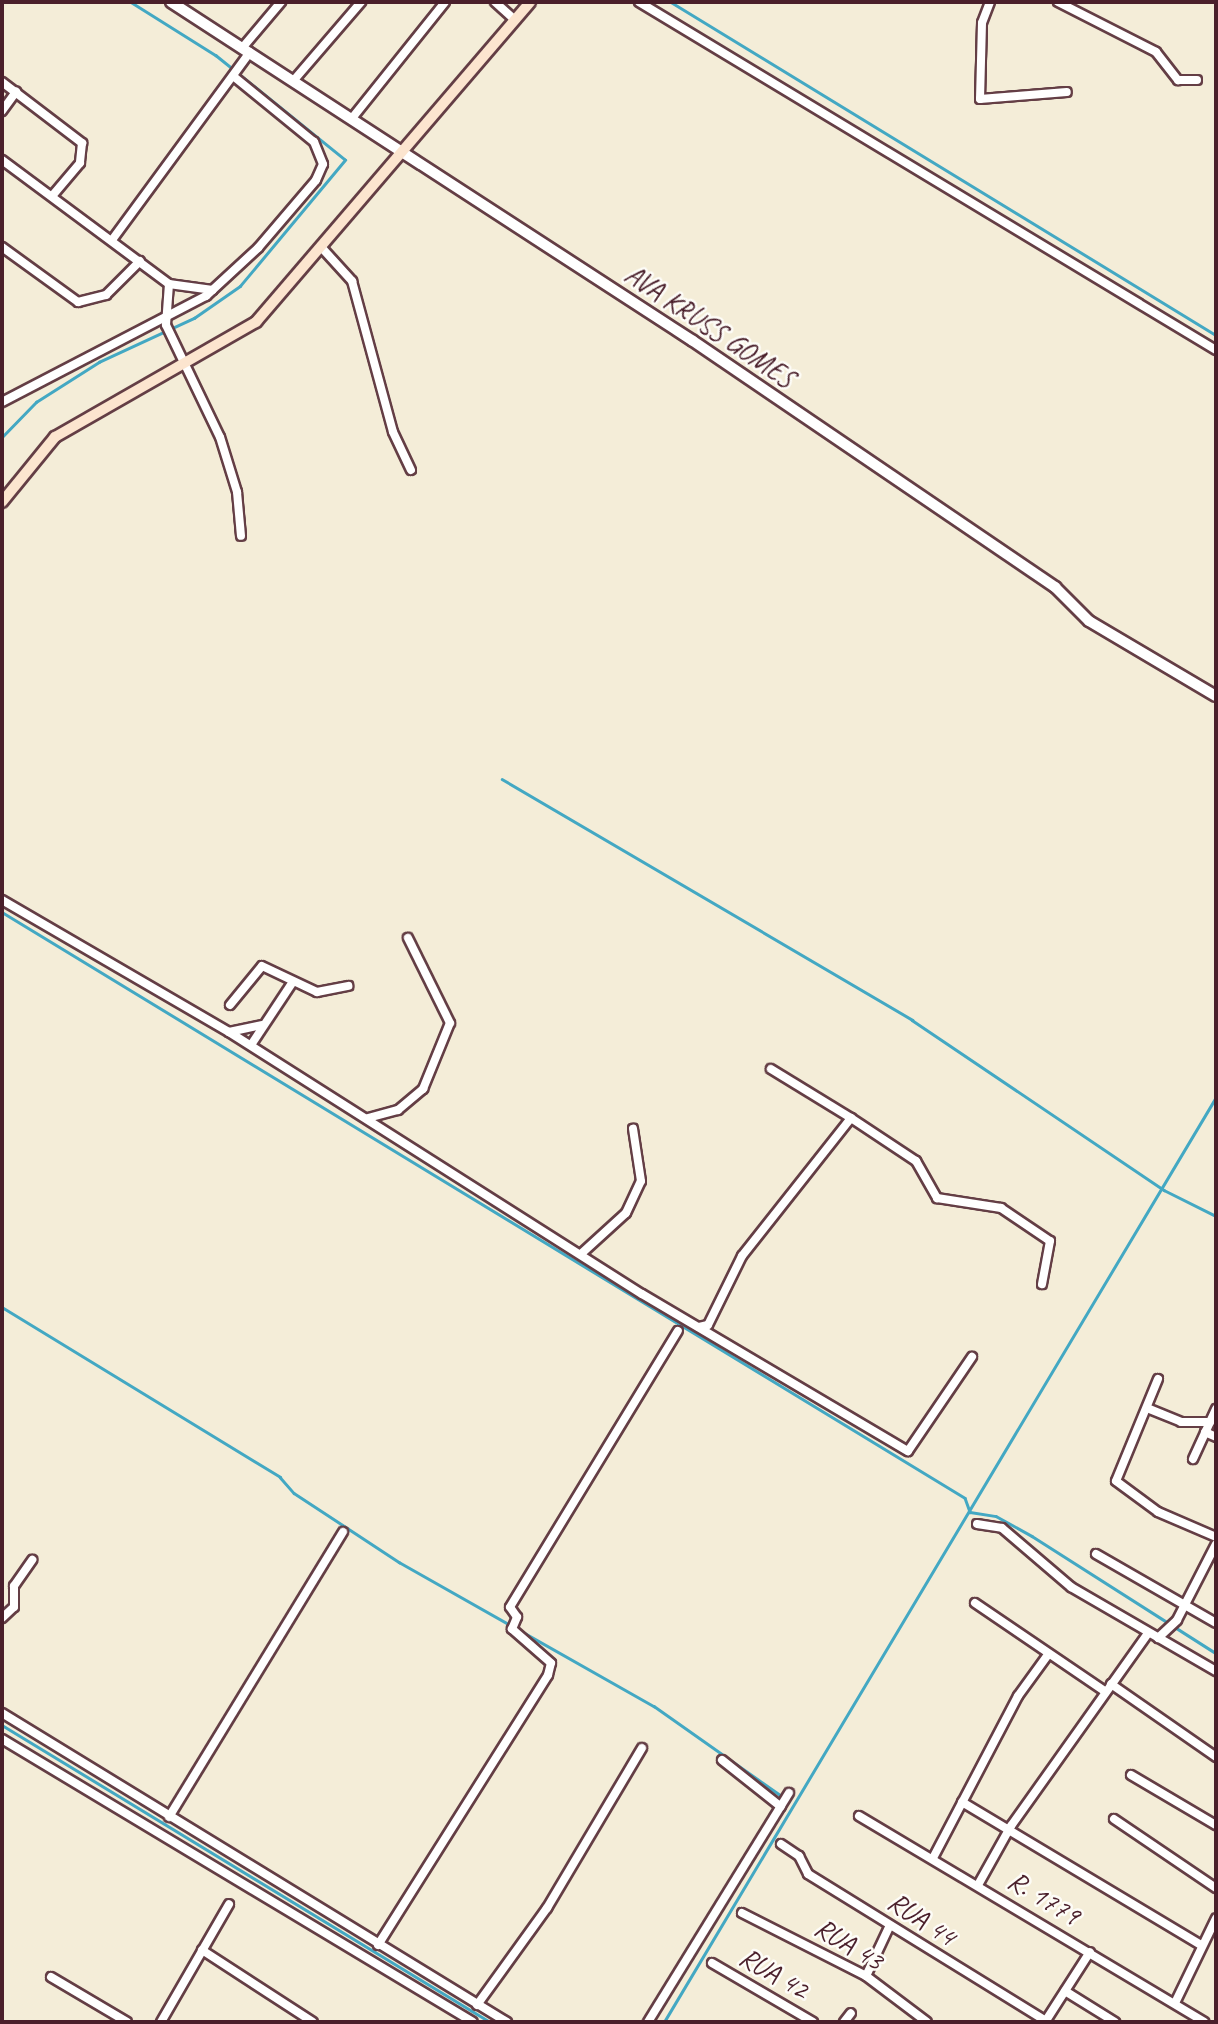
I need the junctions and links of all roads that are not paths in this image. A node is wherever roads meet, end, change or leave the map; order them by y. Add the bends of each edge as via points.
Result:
1 (171, 2) edge
2 (281, 2) edge
3 (361, 2) edge
4 (445, 2) edge
5 (495, 2) edge
6 (530, 2) edge
7 (639, 2) edge
8 (990, 2) edge
9 (1058, 2) edge
10 (515, 20) junction
11 (246, 50) junction
12 (233, 76) junction
13 (294, 80) junction
14 (1197, 80) dead end
15 (2, 82) edge
16 (16, 92) junction
17 (1067, 92) dead end
18 (2, 111) edge
19 (353, 117) junction
20 (407, 151) junction
21 (2, 160) edge
22 (52, 196) junction
23 (112, 240) junction
24 (2, 247) edge
25 (322, 248) junction
26 (140, 261) junction
27 (169, 284) junction
28 (213, 290) junction
29 (167, 322) junction
30 (1216, 349) edge
31 (186, 365) junction
32 (2, 402) edge
33 (411, 470) dead end
34 (2, 502) edge
35 (241, 536) dead end
36 (1216, 696) edge
37 (2, 900) edge
38 (408, 937) dead end
39 (292, 983) junction
40 (348, 986) dead end
41 (230, 1005) dead end
42 (264, 1024) junction
43 (229, 1032) junction
44 (251, 1045) junction
45 (771, 1069) dead end
46 (368, 1118) junction
47 (851, 1118) junction
48 (633, 1129) dead end
49 (582, 1253) junction
50 (1042, 1284) dead end
51 (699, 1327) junction
52 (678, 1331) dead end
53 (972, 1357) dead end
54 (1158, 1379) dead end
55 (1147, 1408) junction
56 (1216, 1409) edge
57 (1210, 1422) junction
58 (1205, 1432) junction
59 (1216, 1437) edge
60 (1193, 1459) dead end
61 (977, 1524) dead end
62 (343, 1532) dead end
63 (1216, 1537) edge
64 (1216, 1544) edge
65 (1096, 1553) dead end
66 (32, 1560) dead end
67 (975, 1602) dead end
68 (1186, 1603) junction
69 (2, 1618) edge
70 (1216, 1623) edge
71 (1148, 1633) junction
72 (1158, 1638) junction
73 (1047, 1656) junction
74 (1216, 1671) edge
75 (1111, 1684) junction
76 (1103, 1690) junction
77 (2, 1713) edge
78 (2, 1739) edge
79 (642, 1748) dead end
80 (1216, 1757) edge
81 (722, 1760) dead end
82 (1131, 1775) dead end
83 (789, 1793) dead end
84 (962, 1802) junction
85 (782, 1804) junction
86 (859, 1816) dead end
87 (169, 1817) junction
88 (1114, 1819) dead end
89 (1216, 1825) edge
90 (1011, 1826) junction
91 (781, 1844) dead end
92 (933, 1858) junction
93 (978, 1885) junction
94 (1216, 1888) edge
95 (229, 1904) dead end
96 (742, 1913) dead end
97 (1216, 1918) edge
98 (891, 1925) junction
99 (378, 1945) junction
100 (1201, 1945) junction
101 (202, 1950) junction
102 (1090, 1952) junction
103 (712, 1963) dead end
104 (866, 1976) junction
105 (51, 1977) dead end
106 (1065, 1991) junction
107 (1175, 2003) junction
108 (477, 2005) junction
109 (850, 2012) dead end
110 (127, 2022) edge
111 (161, 2022) edge
112 (313, 2022) edge
113 (473, 2022) edge
114 (507, 2022) edge
115 (648, 2022) edge
116 (813, 2022) edge
117 (844, 2022) edge
118 (928, 2022) edge
119 (1047, 2022) edge
120 (1115, 2022) edge
121 (1204, 2022) edge

1 - 11 street, AVA KRUSS GOMES
2 - 11 street
3 - 13 street
4 - 19 street
5 - 10 street
6 - 10 main road
7 - 30 street
8 - 17 street via 982,23 980,99
9 - 14 street via 1156,52 1178,80
10 - 20 main road
11 - 12 street
11 - 13 street, AVA KRUSS GOMES
12 - 23 street via 193,122
12 - 28 street via 300,125 323,164 288,216
13 - 19 street, AVA KRUSS GOMES
15 - 16 street
16 - 18 street
16 - 22 street via 82,143 80,163
19 - 20 street, AVA KRUSS GOMES
20 - 25 main road
20 - 36 street, AVA KRUSS GOMES via 1055,587 1089,621
21 - 22 street
22 - 23 street
23 - 26 street
24 - 26 street via 78,302 106,295
25 - 31 main road via 256,322
25 - 33 street via 352,281 393,432
26 - 27 street
27 - 28 street
27 - 29 street
28 - 29 street
29 - 31 street
29 - 32 street via 91,351
31 - 34 main road via 55,438
31 - 35 street via 220,437 237,492
37 - 43 street
38 - 46 street via 450,1023 423,1089 398,1110
39 - 40 street via 326,994
39 - 41 street via 262,965
39 - 42 street
42 - 43 street
42 - 44 street
43 - 44 street
44 - 46 street
45 - 47 street
46 - 49 street via 391,1138
47 - 50 street via 916,1161 937,1198 1001,1208 1050,1241
47 - 51 street via 742,1256 708,1325
48 - 49 street via 641,1181 626,1213
49 - 51 street
51 - 53 street via 908,1451
52 - 99 street via 510,1607 517,1617 512,1629 551,1663 548,1675
54 - 55 street
55 - 57 street via 1181,1422
55 - 63 street via 1116,1481 1158,1511
56 - 57 street
57 - 58 street
58 - 59 street
58 - 60 street
61 - 71 street via 1009,1532 1058,1578
62 - 87 street
64 - 68 street
65 - 68 street
66 - 69 street via 14,1586 14,1607
67 - 73 street
68 - 70 street
68 - 72 street
71 - 72 street
71 - 75 street
72 - 74 street
73 - 76 street
73 - 84 street via 1018,1696
75 - 76 street
75 - 80 street
76 - 90 street
77 - 87 street
78 - 113 street
79 - 108 street via 547,1908
81 - 85 street
82 - 89 street
83 - 85 street
84 - 90 street
84 - 92 street
85 - 115 street
86 - 92 street, R. 1779
87 - 99 street
88 - 94 street
90 - 93 street
90 - 100 street
91 - 98 street, RUA 44 via 799,1856 808,1874
92 - 93 street, R. 1779
93 - 102 street, R. 1779
95 - 101 street
96 - 104 street, RUA 43
97 - 100 street
98 - 104 street
98 - 119 street, RUA 44
99 - 108 street
100 - 107 street
101 - 111 street
101 - 112 street
102 - 106 street
102 - 107 street, R. 1779
103 - 116 street, RUA 42
104 - 118 street, RUA 43
105 - 110 street
106 - 119 street
106 - 120 street
107 - 121 street, R. 1779
108 - 114 street
109 - 117 street

